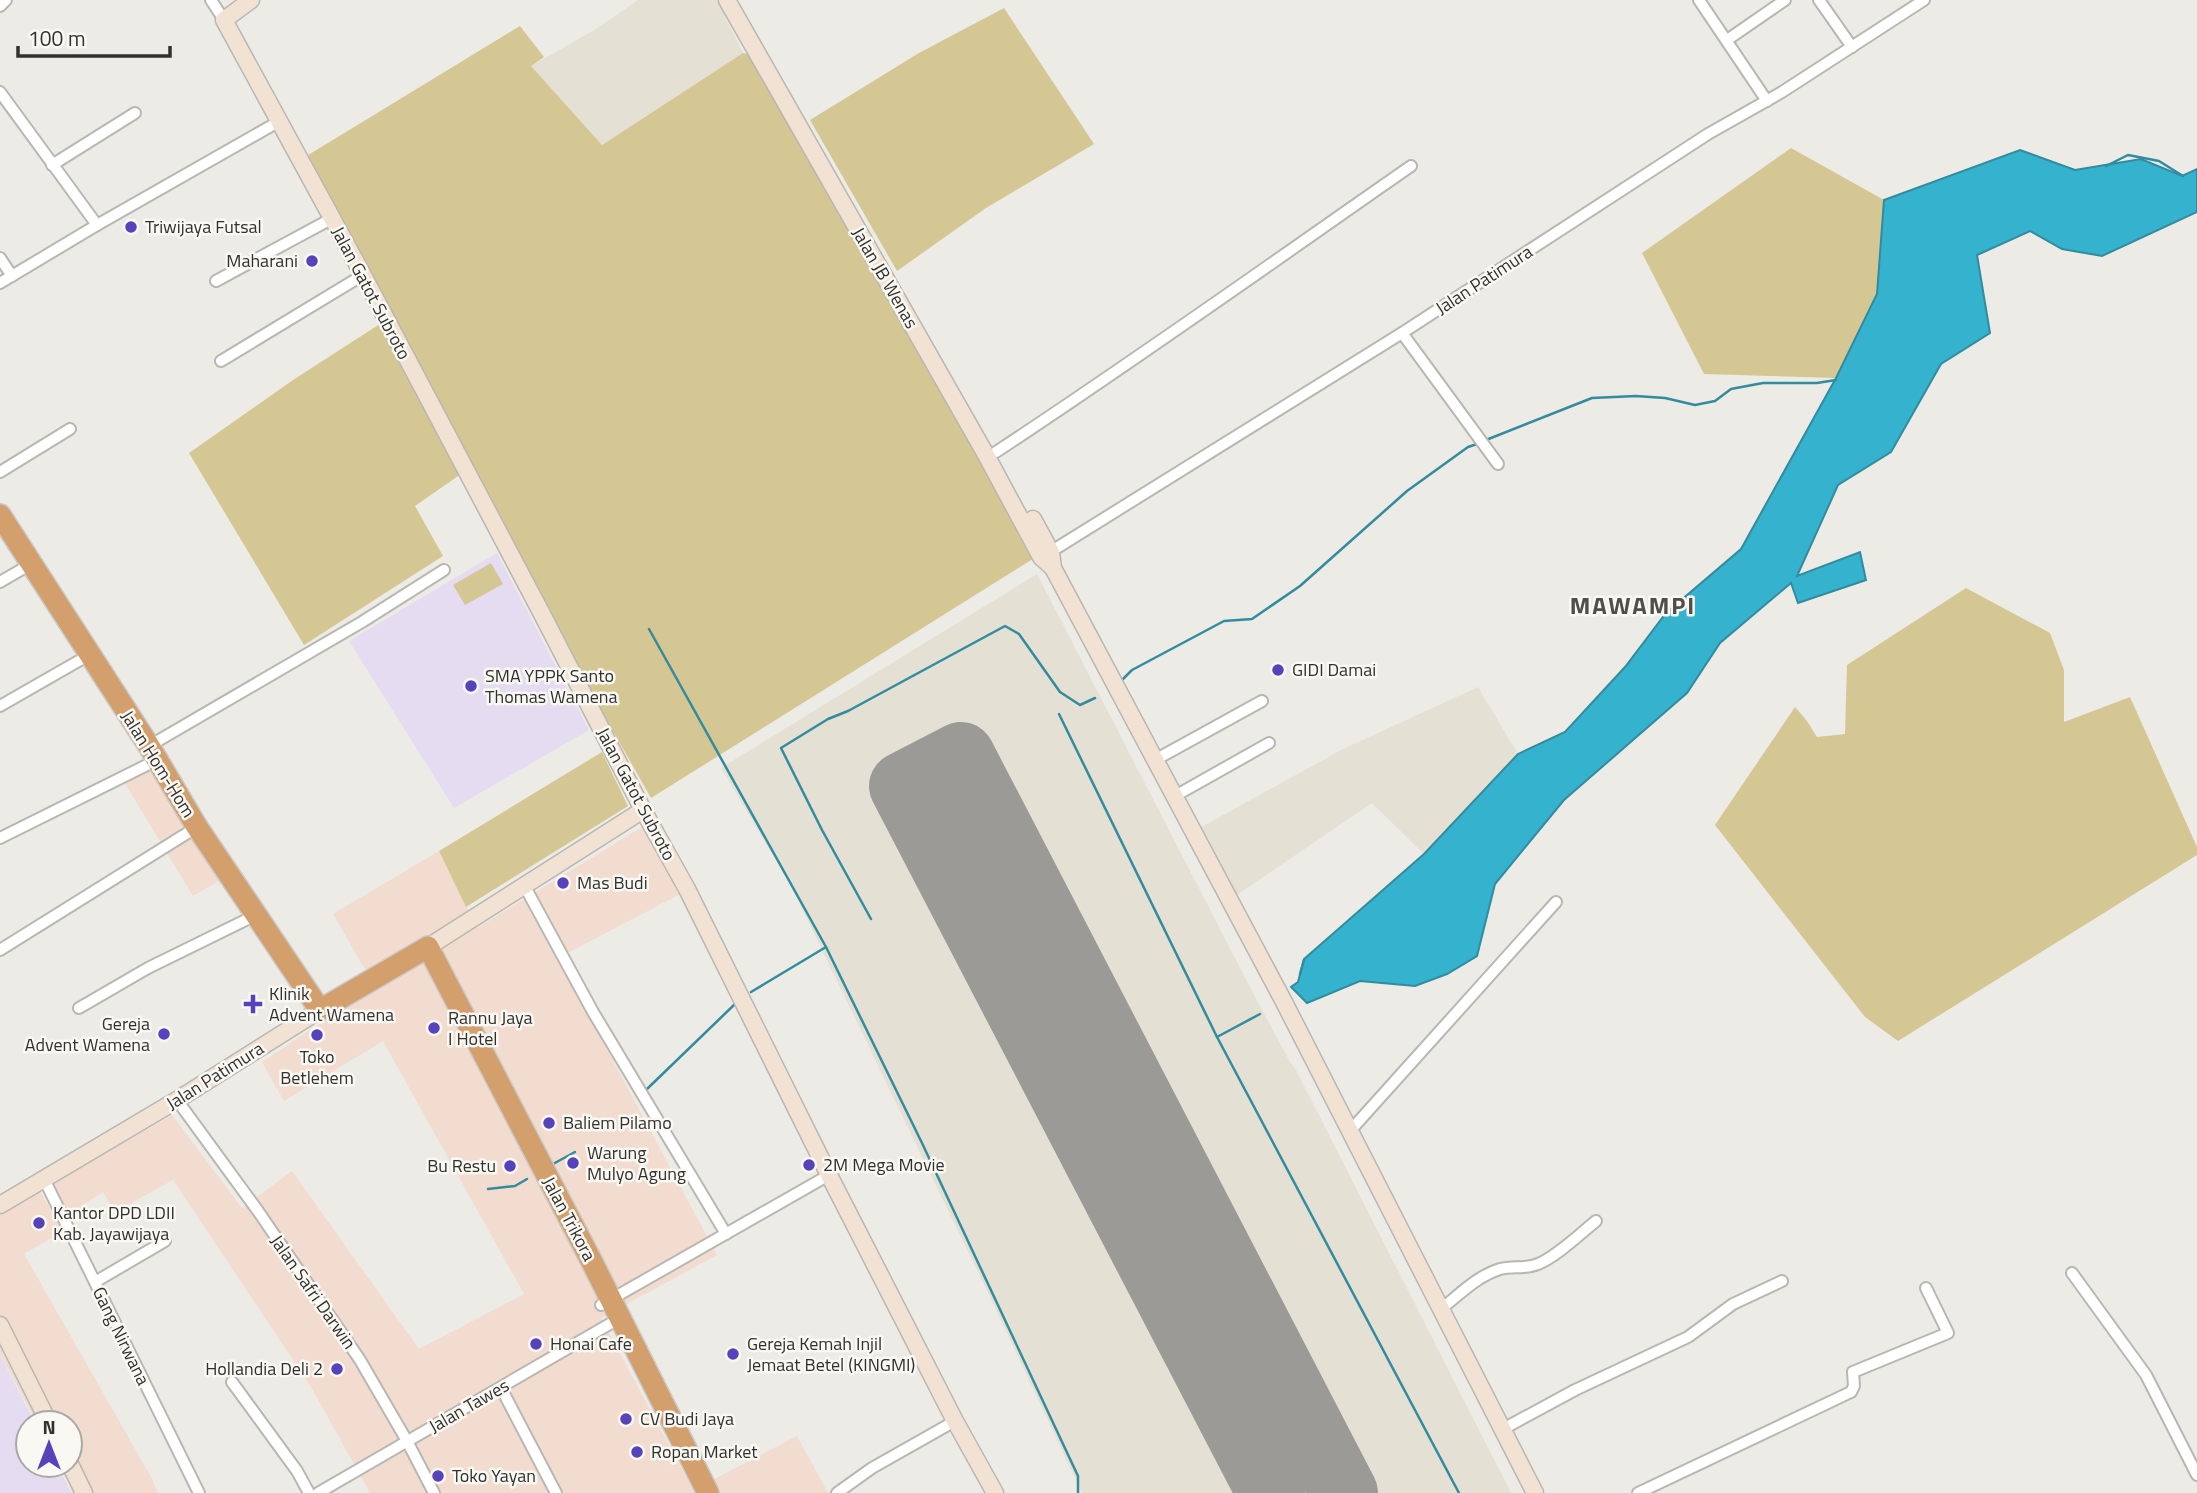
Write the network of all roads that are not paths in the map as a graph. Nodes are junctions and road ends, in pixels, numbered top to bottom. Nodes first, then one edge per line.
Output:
1 (6, 0) edge
2 (211, 0) edge
3 (251, 0) edge
4 (727, 0) edge
5 (738, 0) edge
6 (1699, 0) edge
7 (1785, 0) edge
8 (1819, 0) edge
9 (1924, 0) edge
10 (0, 6) edge
11 (223, 20) junction
12 (1727, 40) junction
13 (1852, 47) junction
14 (0, 92) edge
15 (1767, 101) junction
16 (135, 113) dead end
17 (278, 122) junction
18 (52, 164) junction
19 (1411, 166) dead end
20 (331, 219) junction
21 (97, 225) junction
22 (0, 258) edge
23 (885, 268) junction
24 (363, 275) junction
25 (12, 276) junction
26 (216, 281) dead end
27 (0, 283) edge
28 (1402, 333) junction
29 (221, 361) dead end
30 (69, 429) dead end
31 (996, 452) junction
32 (1498, 464) dead end
33 (0, 471) edge
34 (0, 515) edge
35 (1048, 559) junction
36 (31, 564) junction
37 (444, 570) dead end
38 (0, 582) edge
39 (89, 654) junction
40 (1262, 701) dead end
41 (0, 706) edge
42 (1269, 743) dead end
43 (153, 753) junction
44 (1155, 760) junction
45 (1175, 796) junction
46 (642, 810) junction
47 (197, 827) junction
48 (0, 838) edge
49 (524, 885) junction
50 (1556, 902) dead end
51 (256, 915) junction
52 (423, 949) junction
53 (0, 950) edge
54 (79, 1008) dead end
55 (320, 1010) junction
56 (177, 1100) junction
57 (1350, 1131) junction
58 (829, 1175) junction
59 (44, 1179) junction
60 (0, 1205) edge
61 (1596, 1221) dead end
62 (726, 1234) junction
63 (165, 1241) dead end
64 (2072, 1273) dead end
65 (1782, 1281) dead end
66 (95, 1282) junction
67 (1926, 1288) dead end
68 (1441, 1309) junction
69 (610, 1312) junction
70 (0, 1325) edge
71 (232, 1382) dead end
72 (501, 1388) junction
73 (658, 1407) junction
74 (42, 1409) edge
75 (955, 1421) junction
76 (1503, 1429) junction
77 (407, 1441) junction
78 (2197, 1475) edge
79 (199, 1493) edge
80 (309, 1493) edge
81 (318, 1493) edge
82 (434, 1493) edge
83 (556, 1493) edge
84 (697, 1493) edge
85 (708, 1493) edge
86 (837, 1493) edge
87 (995, 1493) edge
88 (1535, 1493) edge
89 (1638, 1493) edge

1 - 10 street
2 - 11 street
3 - 11 main road
4 - 23 main road, Jalan JB Wenas
5 - 23 main road, Jalan JB Wenas
6 - 12 street
7 - 12 street
8 - 13 street
9 - 13 street, Jalan Patimura
11 - 17 main road, Jalan Gatot Subroto
12 - 15 street
13 - 15 street, Jalan Patimura
14 - 18 street
15 - 28 street, Jalan Patimura
16 - 18 street
17 - 20 main road, Jalan Gatot Subroto
17 - 21 street
18 - 21 street
19 - 31 street
20 - 24 main road, Jalan Gatot Subroto
20 - 26 street
21 - 25 street
22 - 25 street
23 - 31 main road, Jalan JB Wenas
23 - 35 main road, Jalan JB Wenas
24 - 29 street
24 - 46 main road, Jalan Gatot Subroto
25 - 27 street
28 - 32 street
28 - 35 street, Jalan Patimura
30 - 33 street
31 - 35 main road, Jalan JB Wenas
34 - 36 highway, Jalan Hom-Hom
35 - 44 main road
36 - 38 street
36 - 39 highway, Jalan Hom-Hom
37 - 43 street
39 - 41 street
39 - 43 highway, Jalan Hom-Hom
40 - 44 street
42 - 45 street
43 - 47 highway, Jalan Hom-Hom
43 - 48 street
44 - 45 main road
45 - 57 main road
46 - 49 main road, Jalan Patimura
46 - 58 main road, Jalan Gatot Subroto
47 - 51 highway, Jalan Hom-Hom
47 - 53 street
49 - 52 main road, Jalan Patimura
49 - 62 street
50 - 57 street
51 - 54 street
51 - 55 highway, Jalan Hom-Hom
52 - 55 highway, Jalan Patimura
52 - 69 highway, Jalan Trikora
55 - 56 main road, Jalan Patimura
56 - 59 main road, Jalan Patimura
56 - 77 street, Jalan Safri Darwin
57 - 68 main road
58 - 62 street, Jalan Tawes
58 - 75 main road, Jalan Gatot Subroto
59 - 60 main road, Jalan Patimura
59 - 66 street, Gang Nirwana
61 - 68 street
62 - 69 street, Jalan Tawes
63 - 66 street
64 - 78 street
65 - 76 street
66 - 79 street, Gang Nirwana
67 - 89 street
68 - 76 main road
69 - 72 street, Jalan Tawes
69 - 73 highway, Jalan Trikora
70 - 74 main road
71 - 80 street
72 - 77 street, Jalan Tawes
72 - 83 street
73 - 84 highway, Jalan Trikora
73 - 85 highway, Jalan Trikora
75 - 86 street
75 - 87 main road, Jalan Gatot Subroto
76 - 88 main road
77 - 81 street, Jalan Tawes
77 - 82 street, Jalan Safri Darwin

